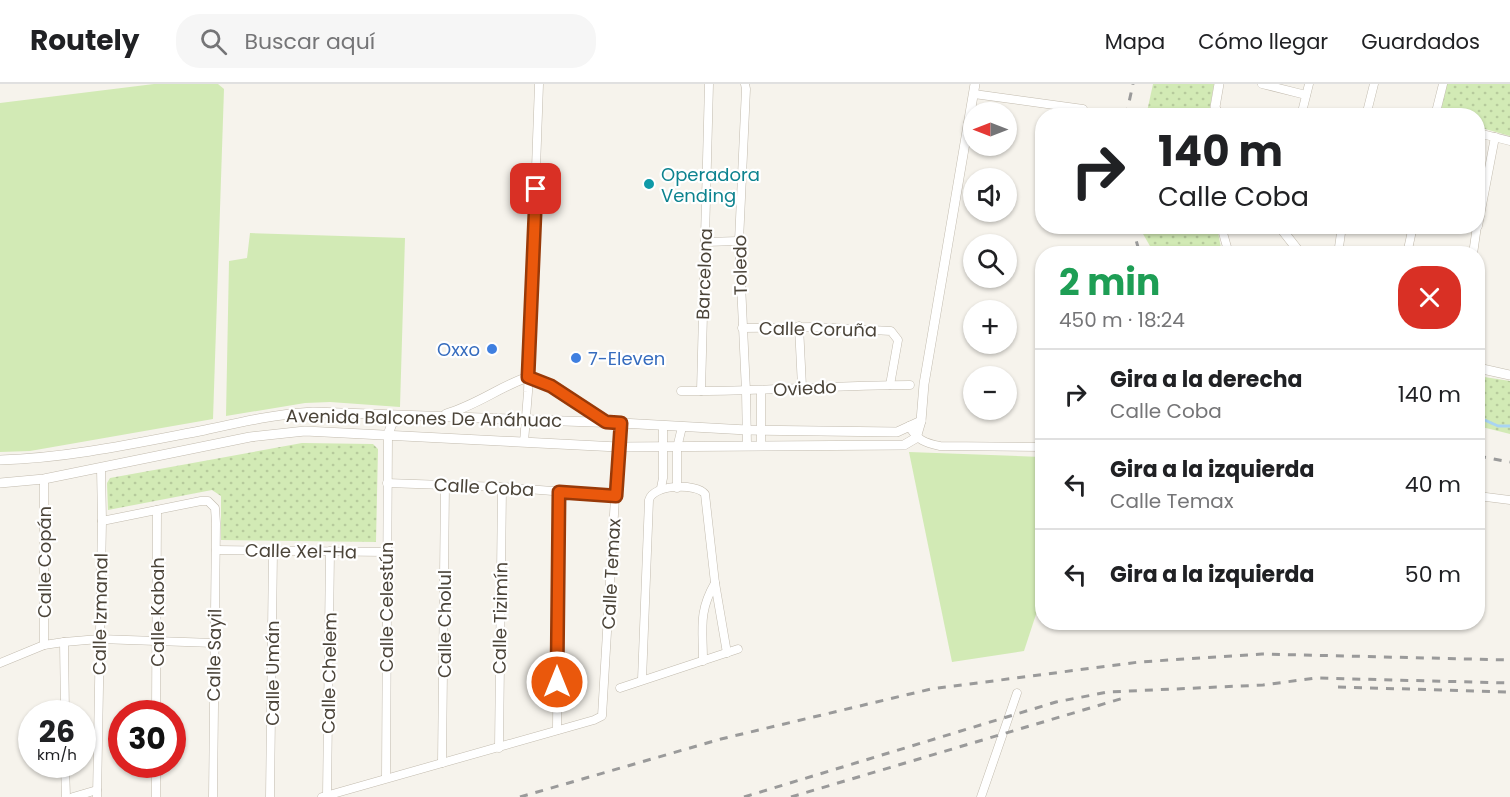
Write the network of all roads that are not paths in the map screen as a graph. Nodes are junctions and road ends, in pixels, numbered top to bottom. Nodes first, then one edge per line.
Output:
1 (539, 84) edge
2 (709, 84) edge
3 (745, 84) edge
4 (1219, 84) edge
5 (1262, 84) edge
6 (1309, 84) edge
7 (1374, 84) edge
8 (1443, 84) edge
9 (974, 89) edge
10 (1306, 95) junction
11 (1078, 108) edge
12 (1217, 108) edge
13 (1303, 108) edge
14 (1368, 108) edge
15 (1437, 108) edge
16 (1485, 135) edge
17 (1495, 137) junction
18 (1510, 141) edge
19 (1485, 189) edge
20 (1285, 234) edge
21 (739, 241) junction
22 (705, 242) junction
23 (1295, 246) edge
24 (800, 326) junction
25 (742, 328) junction
26 (1485, 370) edge
27 (1510, 375) edge
28 (528, 377) junction
29 (890, 385) junction
30 (910, 385) dead end
31 (802, 387) junction
32 (761, 390) junction
33 (681, 391) dead end
34 (700, 391) junction
35 (746, 391) junction
36 (420, 416) junction
37 (438, 417) junction
38 (525, 420) junction
39 (921, 421) junction
40 (606, 422) junction
41 (621, 423) junction
42 (663, 426) junction
43 (909, 426) junction
44 (682, 427) junction
45 (744, 430) junction
46 (764, 430) junction
47 (388, 435) junction
48 (916, 438) junction
49 (524, 442) junction
50 (764, 445) junction
51 (744, 446) junction
52 (618, 447) junction
53 (1035, 447) edge
54 (663, 448) junction
55 (677, 448) junction
56 (58, 456) junction
57 (0, 460) edge
58 (101, 468) junction
59 (44, 478) junction
60 (0, 483) edge
61 (387, 483) junction
62 (445, 485) junction
63 (502, 488) junction
64 (661, 488) junction
65 (677, 488) junction
66 (559, 492) junction
67 (616, 496) junction
68 (1485, 497) edge
69 (1510, 500) edge
70 (157, 510) junction
71 (102, 521) junction
72 (216, 550) junction
73 (273, 550) junction
74 (330, 551) junction
75 (386, 552) junction
76 (715, 583) junction
77 (99, 639) junction
78 (156, 641) junction
79 (64, 642) junction
80 (214, 642) junction
81 (44, 645) junction
82 (738, 649) dead end
83 (727, 653) junction
84 (702, 661) junction
85 (0, 663) edge
86 (642, 680) junction
87 (620, 688) dead end
88 (1017, 693) dead end
89 (65, 700) edge
90 (156, 700) edge
91 (557, 730) junction
92 (499, 748) junction
93 (442, 763) junction
94 (65, 778) edge
95 (156, 778) edge
96 (386, 778) junction
97 (97, 793) edge
98 (325, 796) edge
99 (66, 797) edge
100 (73, 797) edge
101 (156, 797) edge
102 (213, 797) edge
103 (270, 797) edge
104 (981, 797) edge

1 - 28 street
2 - 22 street, Barcelona
3 - 21 street, Toledo
4 - 12 street
5 - 10 street
6 - 10 street
7 - 14 street
8 - 15 street
9 - 11 street
9 - 39 street
10 - 13 street
16 - 17 street
17 - 18 street
17 - 19 street
20 - 23 street
21 - 22 street
21 - 25 street, Toledo
22 - 34 street, Barcelona
24 - 25 street, Calle Coruña
24 - 29 street, Calle Coruña
24 - 31 street
25 - 35 street, Toledo
26 - 27 street
28 - 37 street
28 - 38 street
28 - 40 street
29 - 30 street, Oviedo
29 - 31 street, Oviedo
31 - 32 street, Oviedo
32 - 35 street, Oviedo
32 - 46 street
33 - 34 street, Oviedo
34 - 35 street, Oviedo
35 - 45 street, Toledo
36 - 37 street, Avenida Balcones De Anáhuac
36 - 47 street
36 - 56 street, Avenida Balcones De Anáhuac
37 - 38 street, Avenida Balcones De Anáhuac
38 - 40 street, Avenida Balcones De Anáhuac
38 - 49 street
39 - 43 street, Avenida Balcones De Anáhuac
39 - 48 street
40 - 41 street, Avenida Balcones De Anáhuac
41 - 42 street, Avenida Balcones De Anáhuac
41 - 52 street, Calle Temax
42 - 44 street, Avenida Balcones De Anáhuac
42 - 54 street
43 - 46 street, Avenida Balcones De Anáhuac
43 - 48 street
44 - 45 street, Avenida Balcones De Anáhuac
44 - 55 street
45 - 46 street, Avenida Balcones De Anáhuac
45 - 51 street
46 - 50 street
47 - 49 street, Avenida Balcones De Anáhuac
47 - 58 street, Avenida Balcones De Anáhuac
47 - 61 street, Calle Celestún
48 - 50 street, Avenida Balcones De Anáhuac
48 - 53 street
49 - 52 street, Avenida Balcones De Anáhuac
50 - 51 street, Avenida Balcones De Anáhuac
51 - 55 street, Avenida Balcones De Anáhuac
52 - 54 street, Avenida Balcones De Anáhuac
52 - 67 street, Calle Temax
54 - 55 street, Avenida Balcones De Anáhuac
54 - 64 street
55 - 65 street
56 - 57 street, Avenida Balcones De Anáhuac
56 - 58 street
58 - 59 street, Avenida Balcones De Anáhuac
58 - 71 street, Calle Izmanal
59 - 60 street, Avenida Balcones De Anáhuac
59 - 81 street, Calle Copán
61 - 62 street, Calle Coba
61 - 75 street, Calle Celestún
62 - 63 street, Calle Coba
62 - 93 street, Calle Cholul
63 - 66 street, Calle Coba
63 - 92 street, Calle Tizimín
64 - 65 street
64 - 86 street
65 - 76 street
66 - 67 street, Calle Coba
66 - 91 street
67 - 91 street, Calle Temax
68 - 69 street
70 - 71 street
70 - 72 street, Calle Sayil
70 - 78 street, Calle Kabah
71 - 77 street, Calle Izmanal
72 - 73 street, Calle Xel-Ha
72 - 80 street, Calle Sayil
73 - 74 street, Calle Xel-Ha
73 - 103 street, Calle Umán
74 - 75 street, Calle Xel-Ha
74 - 98 street, Calle Chelem
75 - 96 street, Calle Celestún
76 - 83 street
76 - 84 street
77 - 78 street
77 - 79 street
77 - 97 street, Calle Izmanal
78 - 80 street
78 - 90 street, Calle Kabah
79 - 81 street
79 - 89 street
80 - 102 street, Calle Sayil
81 - 85 street
82 - 83 street
83 - 84 street
84 - 86 street
86 - 87 street
88 - 104 street
91 - 92 street
92 - 93 street
93 - 96 street
94 - 99 street
95 - 101 street
96 - 98 street
97 - 100 street

